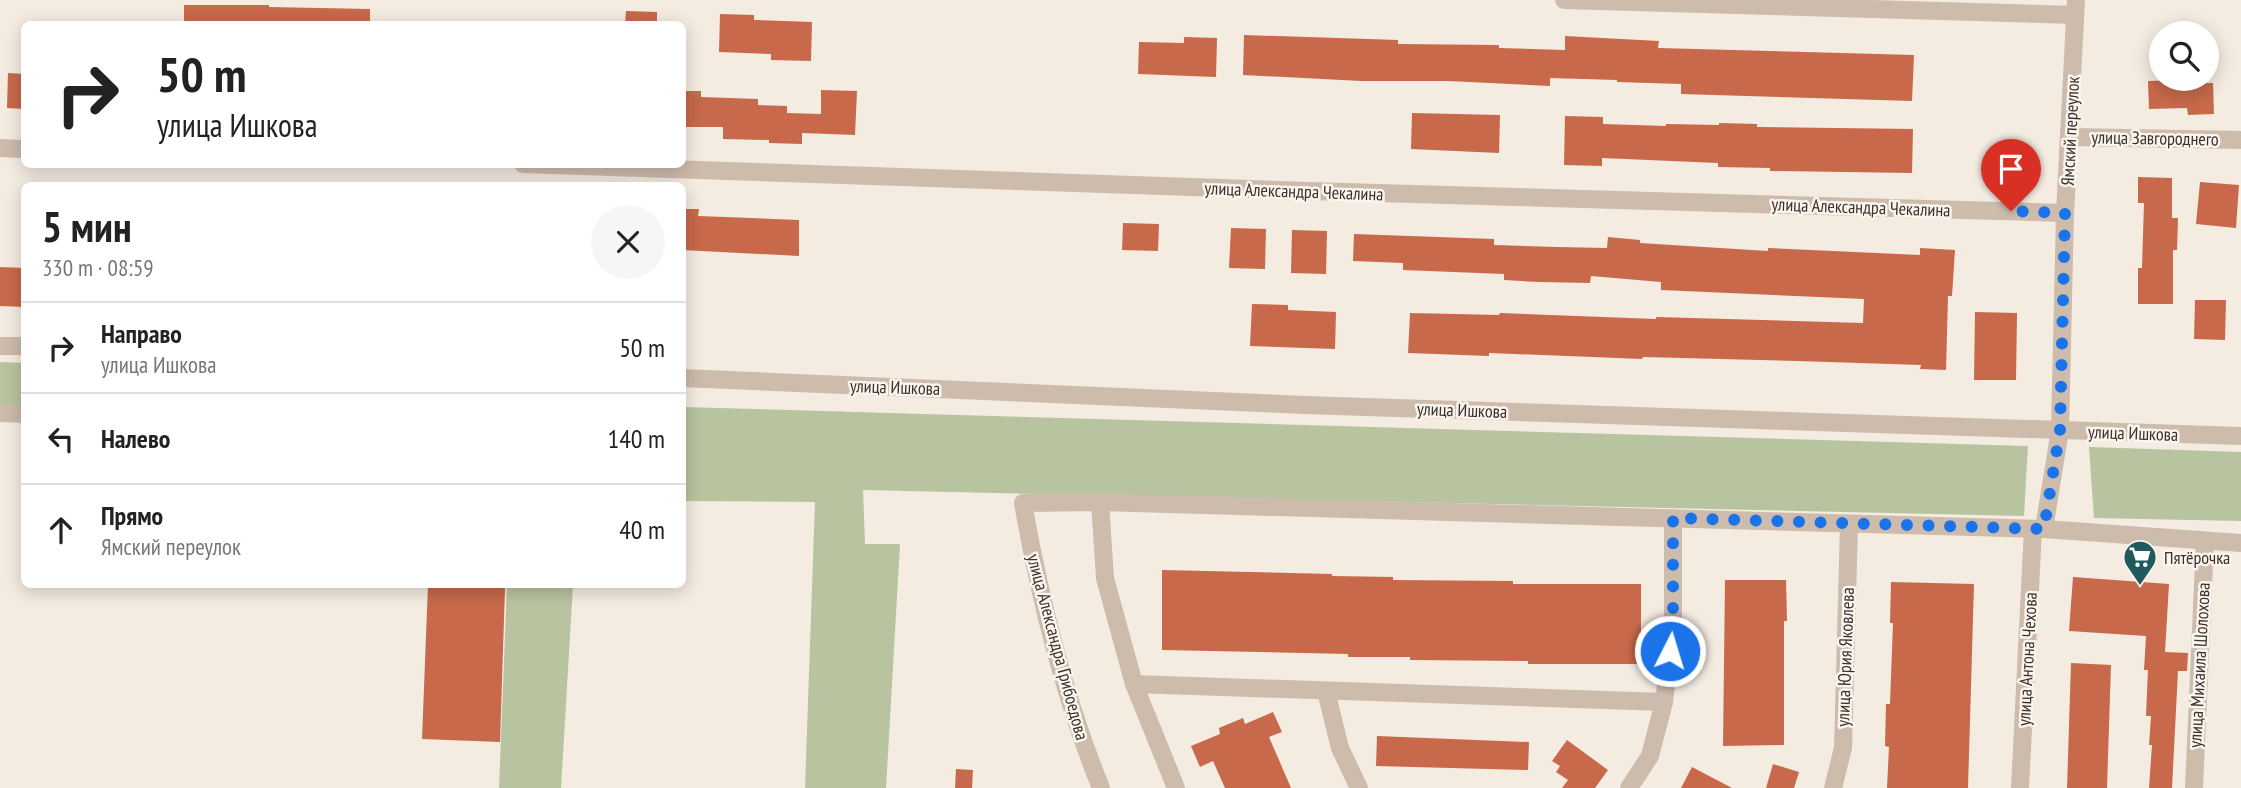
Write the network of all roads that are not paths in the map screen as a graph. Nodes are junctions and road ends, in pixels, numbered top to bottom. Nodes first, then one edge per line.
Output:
1 (1564, 0) edge
2 (2075, 7) edge
3 (2070, 137) junction
4 (2241, 140) edge
5 (0, 148) edge
6 (21, 149) edge
7 (637, 168) edge
8 (2065, 213) junction
9 (0, 346) edge
10 (21, 346) edge
11 (686, 378) edge
12 (0, 413) edge
13 (21, 414) edge
14 (2060, 430) junction
15 (2241, 436) edge
16 (1100, 502) junction
17 (1673, 518) junction
18 (1849, 524) junction
19 (2038, 529) junction
20 (2205, 541) junction
21 (2241, 543) edge
22 (1135, 684) junction
23 (1326, 691) junction
24 (1664, 702) junction
25 (1101, 788) edge
26 (1176, 788) edge
27 (1359, 788) edge
28 (1629, 788) edge
29 (1833, 788) edge
30 (2020, 788) edge
31 (2194, 788) edge

1 - 2 street
2 - 3 street, Ямский переулок
3 - 4 street, улица Завгороднего
3 - 8 street, Ямский переулок
5 - 6 street
7 - 8 street, улица Александра Чекалина
8 - 14 street, Ямский переулок
9 - 10 street
11 - 14 street, улица Ишкова
12 - 13 street
14 - 15 street, улица Ишкова
14 - 19 street, улица Антона Чехова
16 - 17 street
16 - 22 street
16 - 25 street, улица Александра Грибоедова
17 - 18 street
17 - 24 street
18 - 19 street
18 - 29 street, улица Юрия Яковлева
19 - 20 street
19 - 30 street, улица Антона Чехова
20 - 21 street
20 - 31 street, улица Михаила Шолохова
22 - 23 street
22 - 26 street
23 - 24 street
23 - 27 street
24 - 28 street

